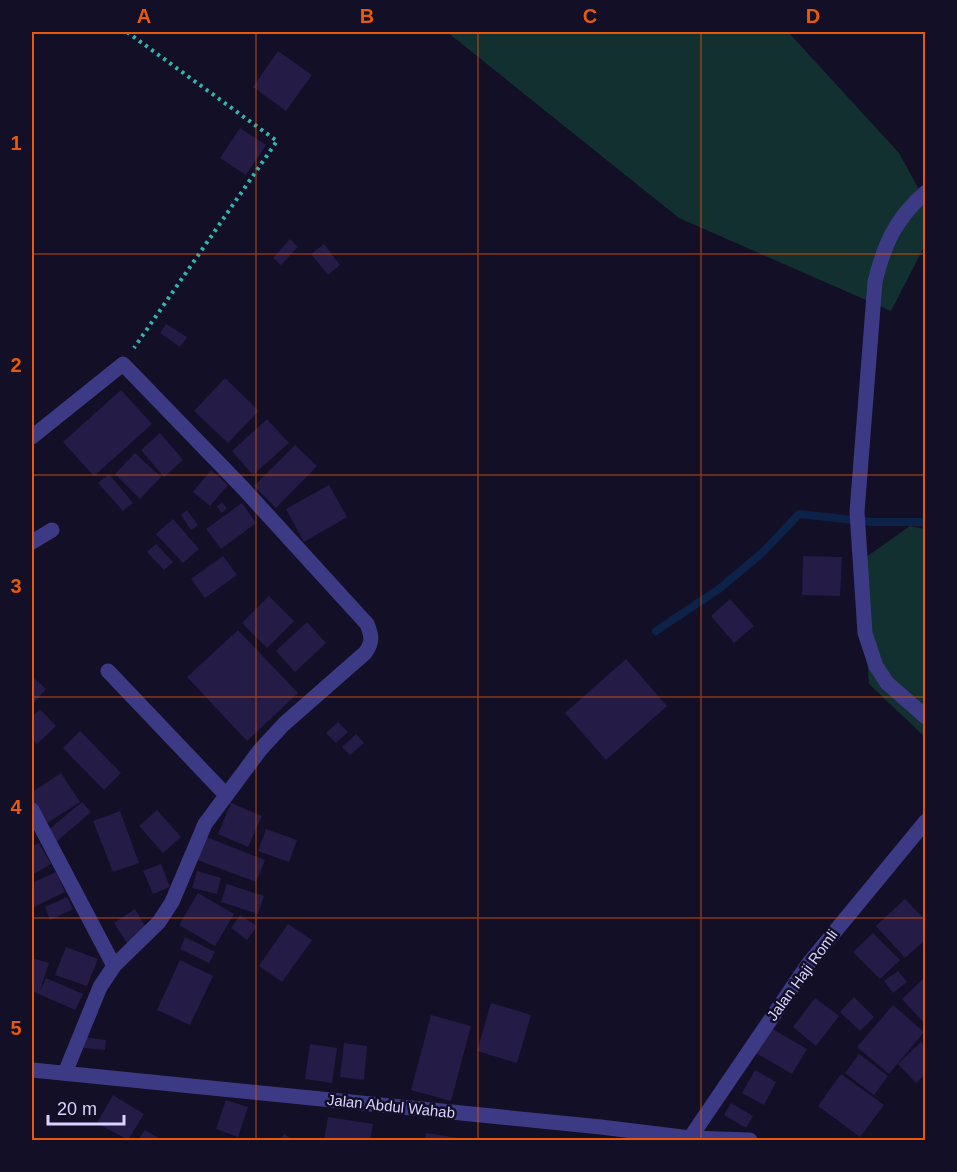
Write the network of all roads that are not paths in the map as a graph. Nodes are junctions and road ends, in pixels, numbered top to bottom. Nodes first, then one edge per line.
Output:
1 (926, 192) edge
2 (32, 437) edge
3 (52, 530) dead end
4 (32, 542) edge
5 (108, 671) dead end
6 (926, 717) edge
7 (226, 795) junction
8 (32, 810) edge
9 (926, 821) edge
10 (114, 966) junction
11 (32, 1070) edge
12 (65, 1073) junction
13 (690, 1138) junction
14 (750, 1140) edge

1 - 6 street
2 - 7 street
3 - 4 street
5 - 7 street
7 - 10 street
8 - 10 street
9 - 13 street, Jalan Haji Romli
10 - 12 street
11 - 12 street, Jalan Abdul Wahab
12 - 13 street, Jalan Abdul Wahab
13 - 14 street, Jalan Abdul Wahab

